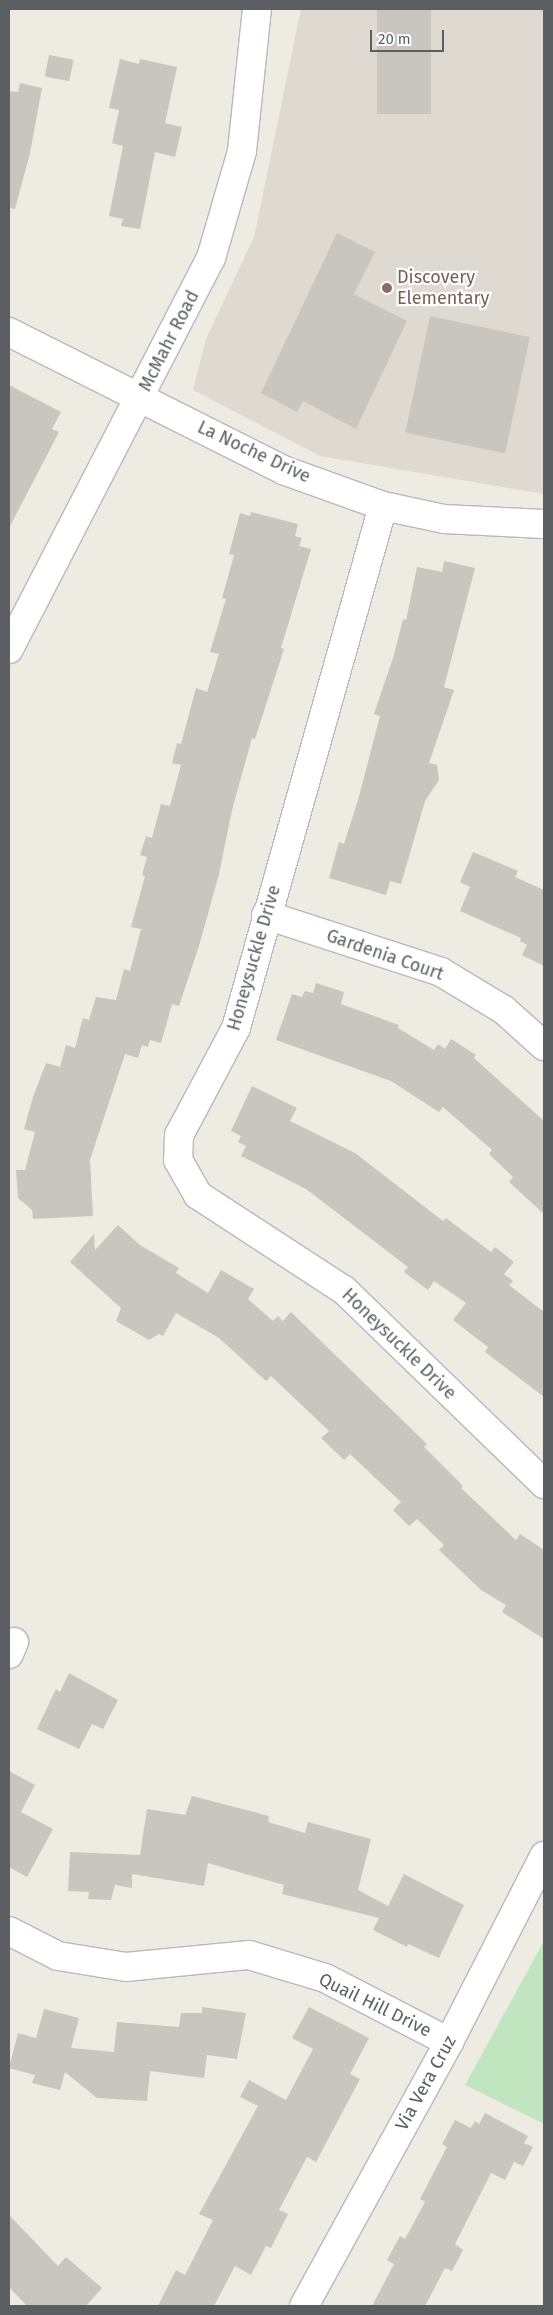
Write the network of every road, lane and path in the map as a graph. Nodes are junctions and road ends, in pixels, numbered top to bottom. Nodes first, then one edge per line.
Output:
1 (257, 9) edge
2 (9, 332) edge
3 (141, 396) junction
4 (383, 506) junction
5 (544, 524) edge
6 (9, 649) edge
7 (266, 915) junction
8 (544, 1046) edge
9 (544, 1484) edge
10 (544, 1856) edge
11 (9, 1931) edge
12 (449, 2042) junction
13 (304, 2306) edge

1 - 3 street, McMahr Road
2 - 3 street, La Noche Drive
3 - 4 street, La Noche Drive
3 - 6 street, McMahr Road
4 - 5 street, La Noche Drive
4 - 7 street, Honeysuckle Drive
7 - 8 street, Gardenia Court
7 - 9 street, Honeysuckle Drive
10 - 12 street, Via Vera Cruz
11 - 12 street, Quail Hill Drive
12 - 13 street, Via Vera Cruz

